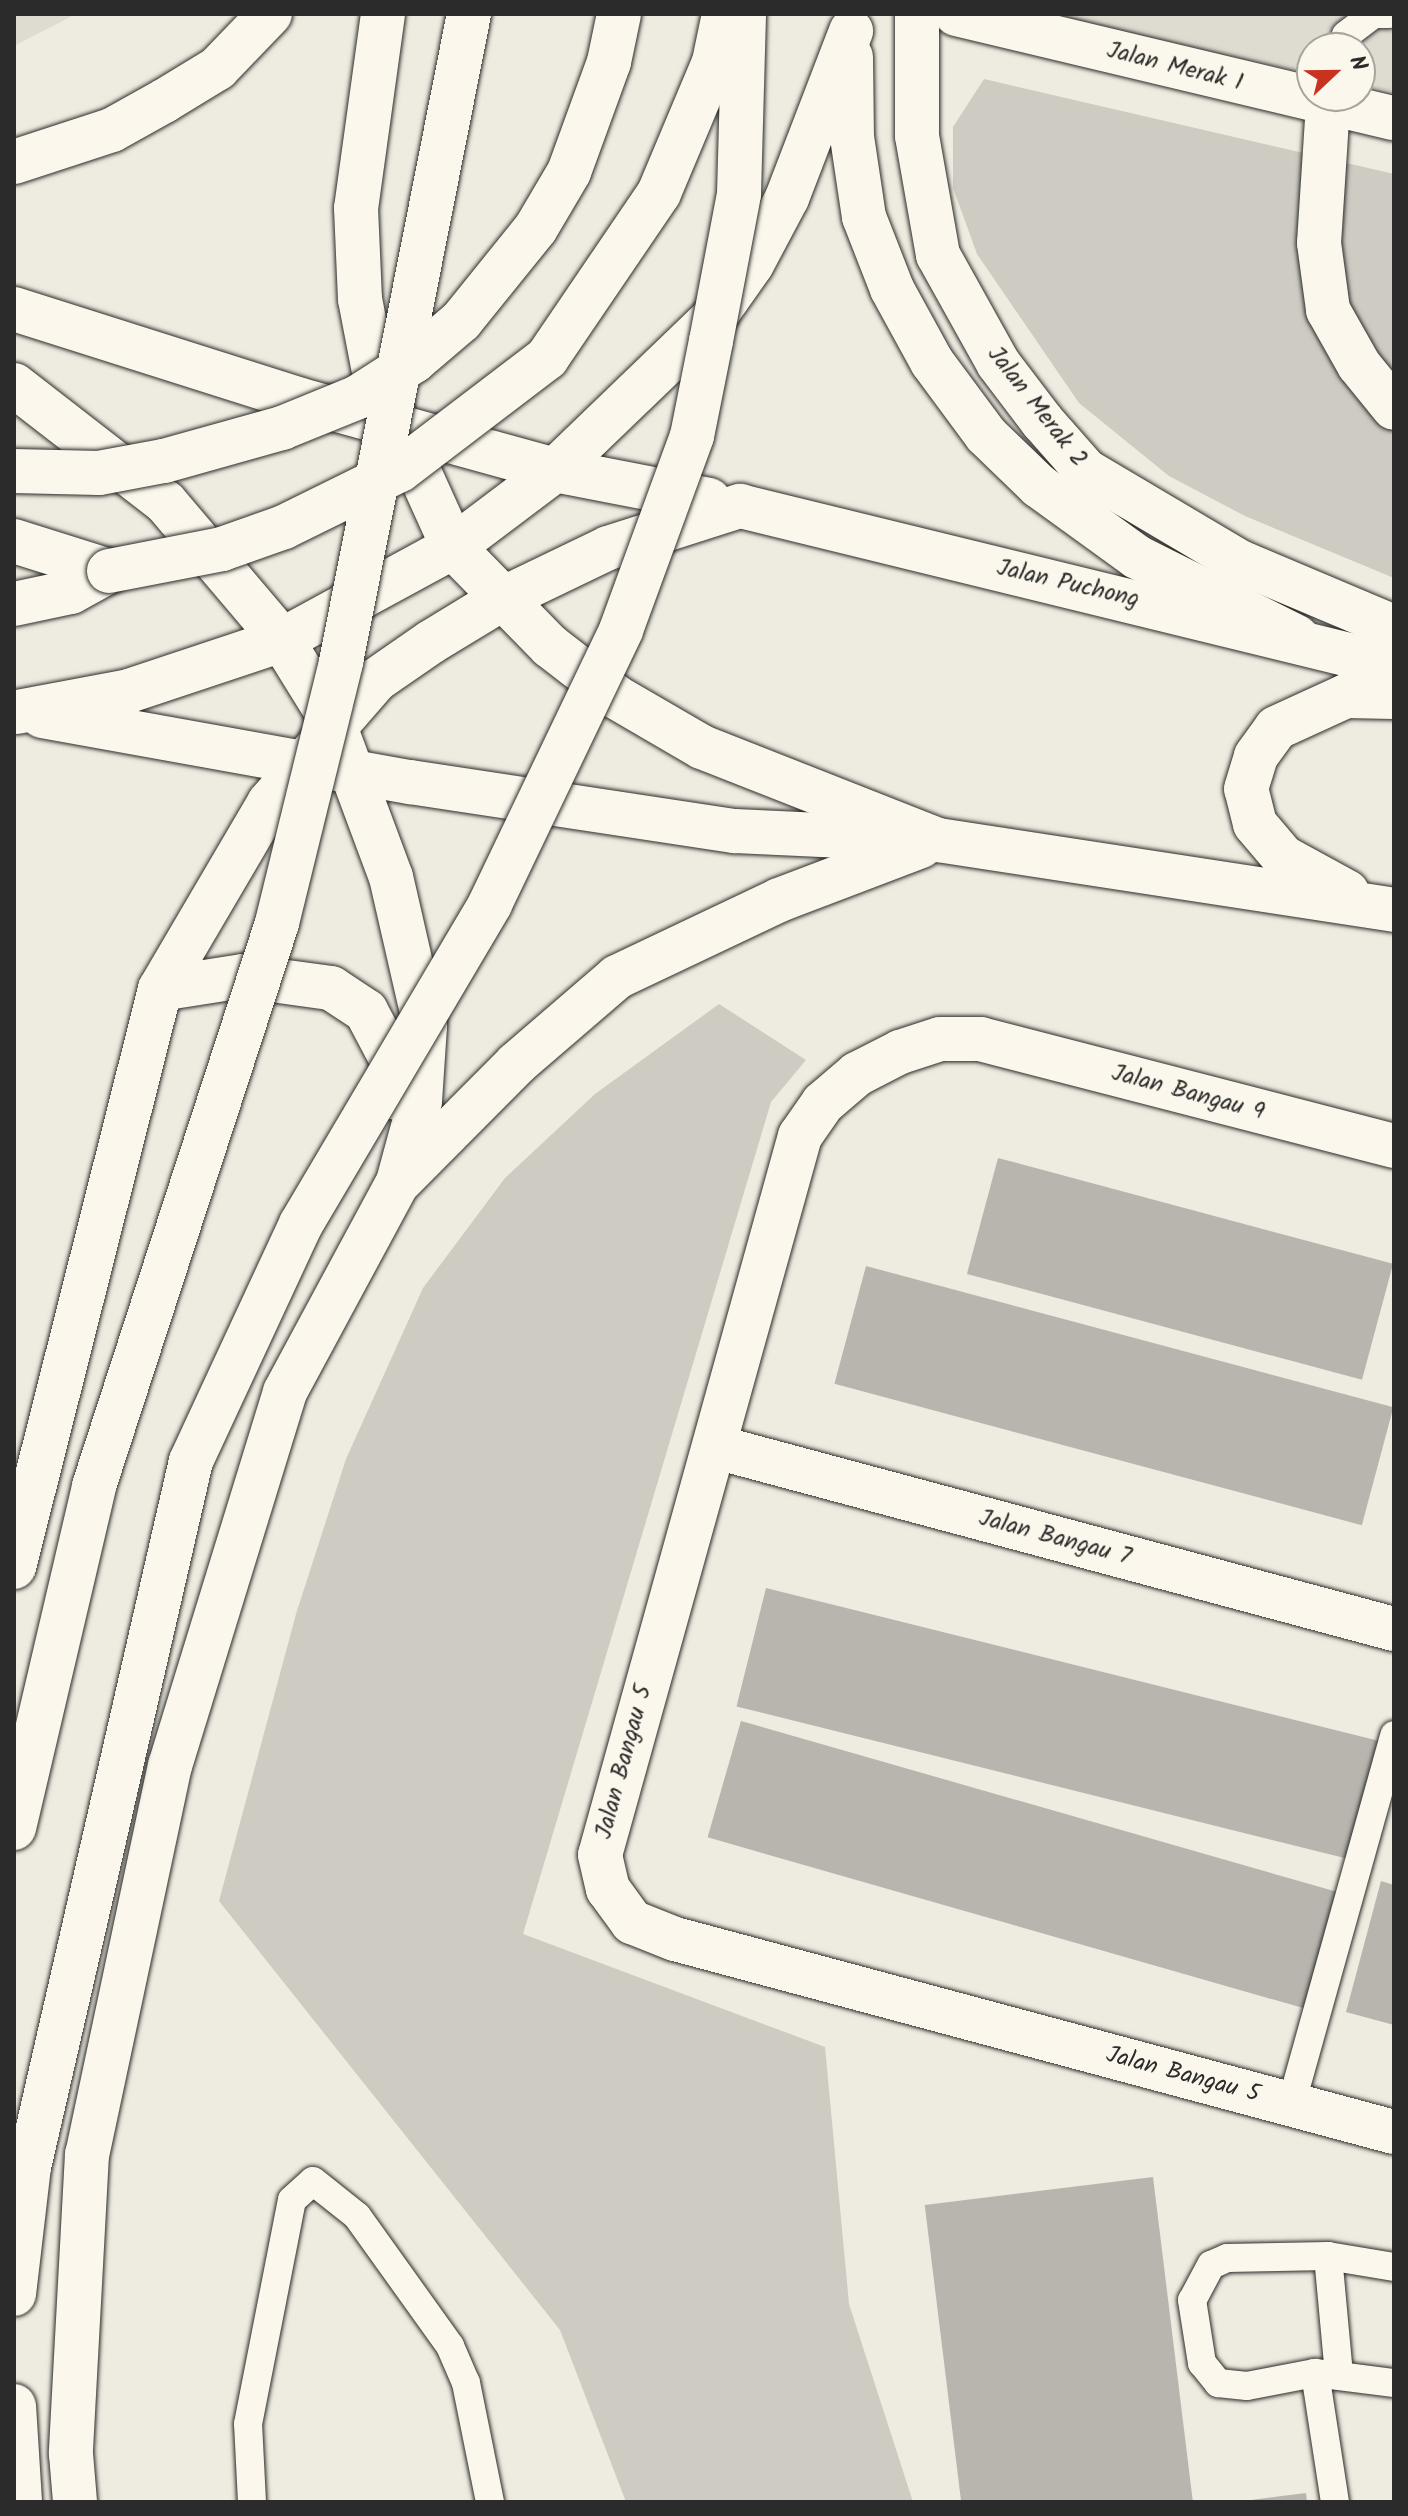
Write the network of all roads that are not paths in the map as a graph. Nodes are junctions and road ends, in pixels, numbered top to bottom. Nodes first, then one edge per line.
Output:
1 (270, 14) edge
2 (383, 14) edge
3 (469, 14) edge
4 (619, 14) edge
5 (724, 14) edge
6 (744, 14) edge
7 (917, 14) edge
8 (956, 14) edge
9 (1389, 14) edge
10 (852, 22) edge
11 (1350, 32) edge
12 (1296, 92) edge
13 (1328, 112) edge
14 (1372, 112) edge
15 (1394, 118) edge
16 (14, 162) edge
17 (14, 309) edge
18 (14, 385) edge
19 (1394, 408) edge
20 (402, 428) junction
21 (555, 470) junction
22 (14, 471) edge
23 (740, 506) junction
24 (14, 541) edge
25 (453, 547) junction
26 (109, 571) junction
27 (500, 600) junction
28 (14, 604) edge
29 (1394, 627) edge
30 (1297, 637) junction
31 (282, 640) junction
32 (1394, 666) edge
33 (1394, 697) edge
34 (16, 711) edge
35 (334, 724) junction
36 (298, 762) junction
37 (351, 771) junction
38 (938, 840) junction
39 (1384, 908) edge
40 (160, 989) junction
41 (981, 1039) joint
42 (1394, 1146) edge
43 (398, 1182) junction
44 (716, 1447) junction
45 (14, 1567) edge
46 (1394, 1629) edge
47 (1394, 1735) edge
48 (14, 1828) edge
49 (1291, 2105) junction
50 (1394, 2132) edge
51 (1328, 2256) junction
52 (1394, 2267) edge
53 (14, 2294) edge
54 (1327, 2374) junction
55 (1394, 2383) edge
56 (14, 2406) edge
57 (20, 2502) edge
58 (75, 2502) edge
59 (252, 2502) edge
60 (490, 2502) edge
61 (1335, 2502) edge

1 - 16 main road
2 - 20 main road
3 - 48 main road, bridge
4 - 22 main road, bridge
5 - 26 main road, bridge
6 - 53 main road, bridge
7 - 29 main road, Jalan Merak 2
8 - 12 main road, Jalan Merak 1
9 - 11 lane
10 - 21 main road
10 - 30 main road
13 - 19 main road
14 - 15 main road, Jalan Merak 1
17 - 20 main road, Jalan Puchong
18 - 31 main road
20 - 21 main road, Jalan Puchong
20 - 25 main road
21 - 23 main road, Jalan Puchong
21 - 25 main road
23 - 27 main road
23 - 30 main road, Jalan Puchong
24 - 26 main road
25 - 27 main road
25 - 31 main road
26 - 28 main road
27 - 35 main road
27 - 38 main road
30 - 32 main road, Jalan Puchong
31 - 34 main road
31 - 35 main road
33 - 39 main road
34 - 36 main road
35 - 36 main road
35 - 37 main road
36 - 37 main road
36 - 40 main road
37 - 38 main road
37 - 43 main road
38 - 39 main road
38 - 43 main road
40 - 43 main road
40 - 45 main road
41 - 42 main road, Jalan Bangau 9
41 - 44 main road, Jalan Bangau 5
43 - 58 main road
44 - 46 main road, Jalan Bangau 7
44 - 49 main road, Jalan Bangau 5
47 - 49 lane
49 - 50 main road, Jalan Bangau 5
51 - 52 lane
51 - 54 lane
51 - 54 lane
54 - 55 lane
54 - 61 lane
56 - 57 main road
59 - 60 lane

